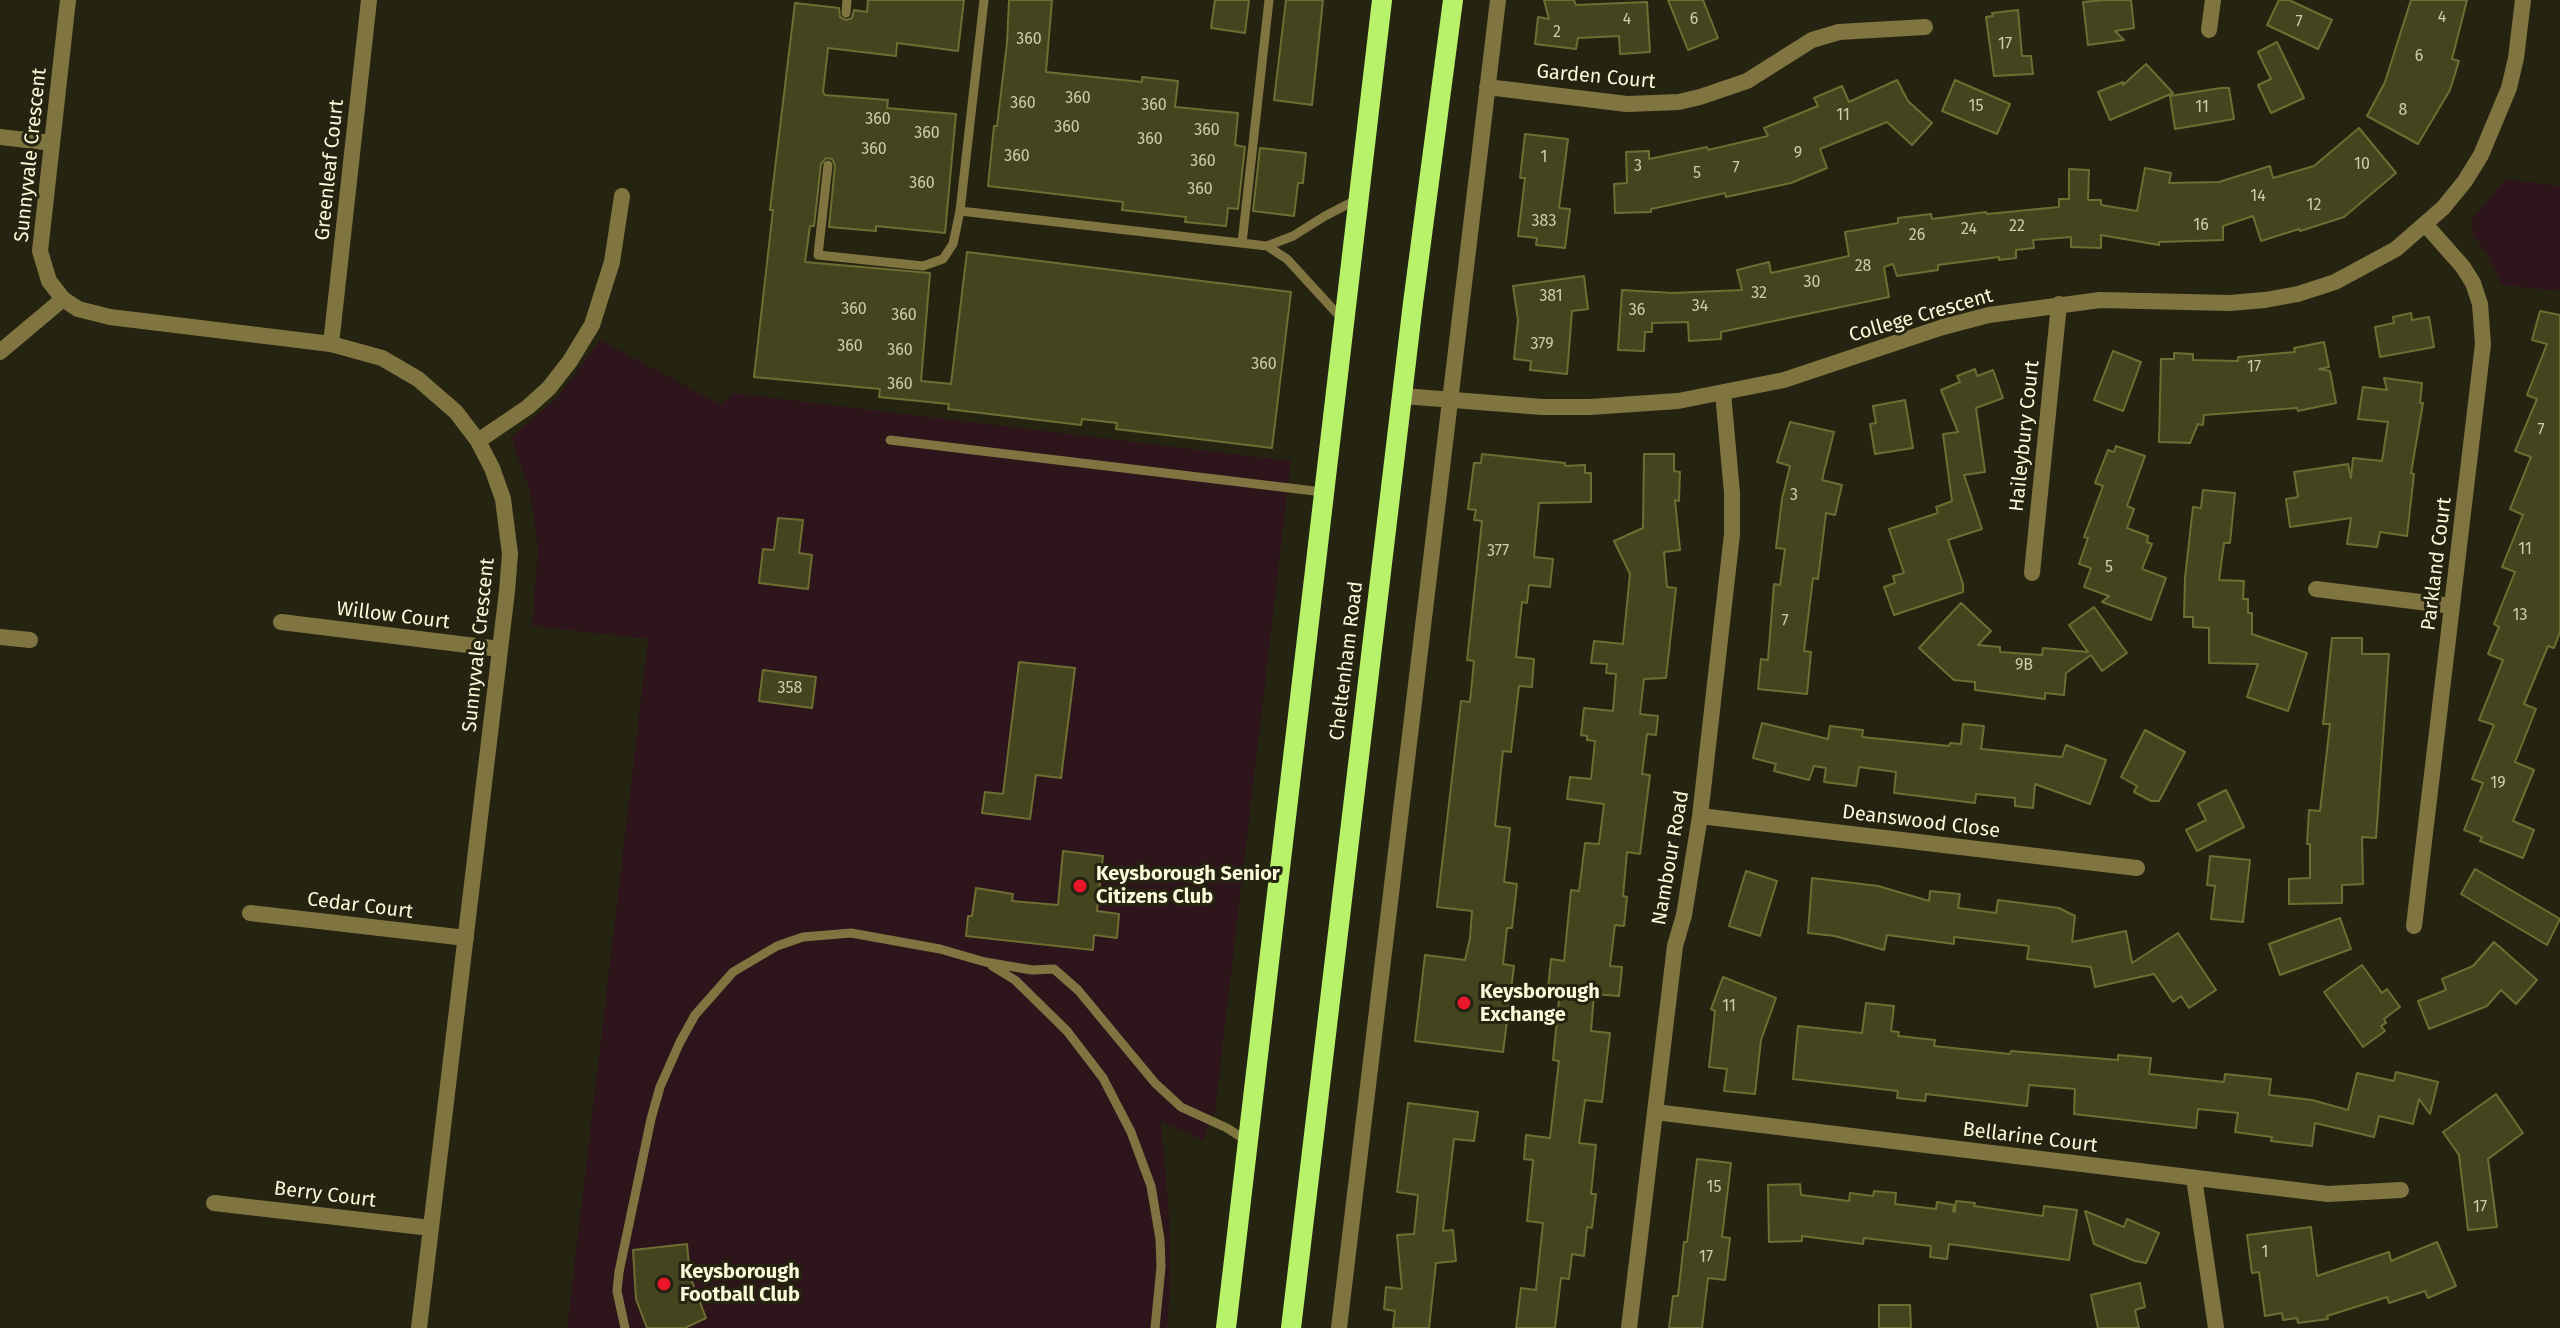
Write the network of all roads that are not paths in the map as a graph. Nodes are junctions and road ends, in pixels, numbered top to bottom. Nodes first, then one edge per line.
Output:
1 (68, 0) edge
2 (369, 0) edge
3 (847, 0) edge
4 (984, 0) edge
5 (1269, 0) edge
6 (1382, 0) edge
7 (1453, 0) edge
8 (1498, 0) edge
9 (2213, 0) edge
10 (2523, 0) edge
11 (846, 13) dead end
12 (1925, 27) dead end
13 (2209, 30) dead end
14 (1487, 87) junction
15 (0, 137) edge
16 (52, 143) junction
17 (828, 165) dead end
18 (622, 196) dead end
19 (1358, 200) junction
20 (960, 211) junction
21 (2425, 224) junction
22 (1242, 243) junction
23 (1267, 246) junction
24 (63, 299) junction
25 (2059, 304) junction
26 (1343, 320) junction
27 (331, 344) junction
28 (0, 352) edge
29 (1723, 393) junction
30 (1403, 396) junction
31 (1450, 400) junction
32 (890, 440) dead end
33 (478, 441) junction
34 (1324, 492) junction
35 (2032, 573) dead end
36 (2316, 589) dead end
37 (2452, 606) junction
38 (281, 622) dead end
39 (0, 637) edge
40 (30, 640) dead end
41 (500, 649) junction
42 (1700, 816) junction
43 (2137, 868) dead end
44 (250, 913) dead end
45 (2414, 926) dead end
46 (466, 938) junction
47 (985, 962) junction
48 (1655, 1112) junction
49 (1248, 1141) junction
50 (2194, 1178) junction
51 (2401, 1190) dead end
52 (214, 1203) dead end
53 (431, 1228) junction
54 (419, 1328) edge
55 (625, 1328) edge
56 (1155, 1328) edge
57 (1226, 1328) edge
58 (1291, 1328) edge
59 (1339, 1328) edge
60 (1629, 1328) edge
61 (2216, 1328) edge

1 - 16 street, Sunnyvale Crescent
2 - 27 street, Greenleaf Court
3 - 11 lane
4 - 20 lane
5 - 22 lane
6 - 19 main road
7 - 30 main road, Cheltenham Road
8 - 14 street
9 - 13 street
10 - 21 street, College Crescent
12 - 14 street, Garden Court
14 - 31 street
15 - 16 street
16 - 24 street, Sunnyvale Crescent
17 - 20 lane
18 - 33 street
19 - 23 lane
19 - 26 main road
20 - 22 lane
21 - 25 street, College Crescent
21 - 37 street, Parkland Court
22 - 23 lane
23 - 26 lane
24 - 27 street, Sunnyvale Crescent
24 - 28 street
25 - 29 street, College Crescent
25 - 35 street, Haileybury Court
26 - 34 main road
27 - 33 street, Sunnyvale Crescent
29 - 31 street, College Crescent
29 - 42 street, Nambour Road
30 - 31 street, College Crescent
30 - 58 main road, Cheltenham Road
31 - 59 street
32 - 34 lane
33 - 41 street, Sunnyvale Crescent
34 - 49 main road
36 - 37 street
37 - 45 street, Parkland Court
38 - 41 street, Willow Court
39 - 40 street
41 - 46 street, Sunnyvale Crescent
42 - 43 street, Deanswood Close
42 - 48 street, Nambour Road
44 - 46 street, Cedar Court
46 - 53 street, Sunnyvale Crescent
47 - 49 lane
47 - 55 lane
47 - 56 lane
48 - 50 street, Bellarine Court
48 - 60 street, Nambour Road
49 - 57 main road
50 - 51 street, Bellarine Court
50 - 61 street
52 - 53 street, Berry Court
53 - 54 street, Sunnyvale Crescent

